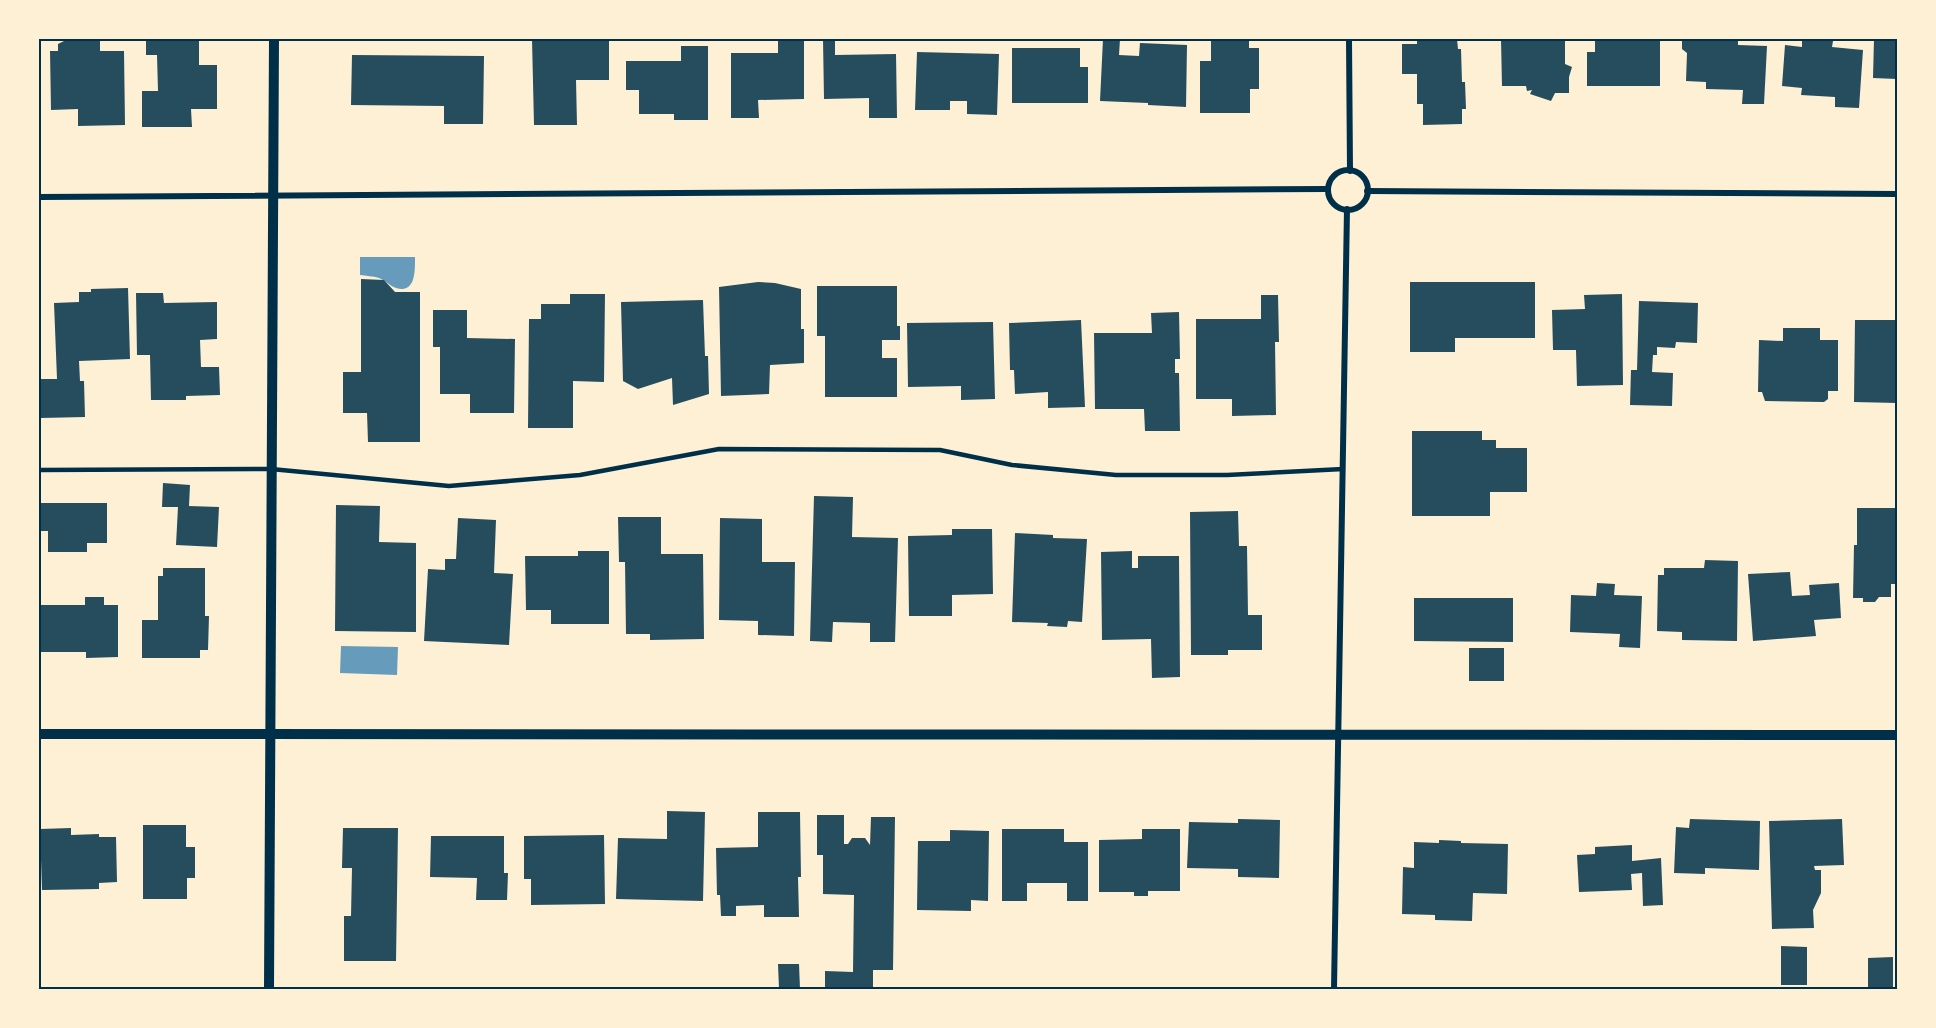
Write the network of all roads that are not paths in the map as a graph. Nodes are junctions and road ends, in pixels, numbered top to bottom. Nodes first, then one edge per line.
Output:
1 (274, 39) edge
2 (1349, 39) edge
3 (1350, 171) junction
4 (1328, 189) junction
5 (1367, 191) junction
6 (274, 194) junction
7 (1897, 194) edge
8 (39, 197) edge
9 (1347, 209) junction
10 (271, 469) junction
11 (1343, 469) junction
12 (39, 470) edge
13 (39, 734) edge
14 (270, 734) junction
15 (1337, 734) junction
16 (1897, 735) edge
17 (269, 989) edge
18 (1334, 989) edge

1 - 6 street
2 - 3 street
3 - 4 street
3 - 5 street
4 - 6 street
4 - 9 street
5 - 7 street
5 - 9 street
6 - 8 street
6 - 10 street
9 - 11 street
10 - 11 lane
10 - 12 lane
10 - 14 street
11 - 15 street
13 - 14 street
14 - 15 street
14 - 17 street
15 - 16 street
15 - 18 street

